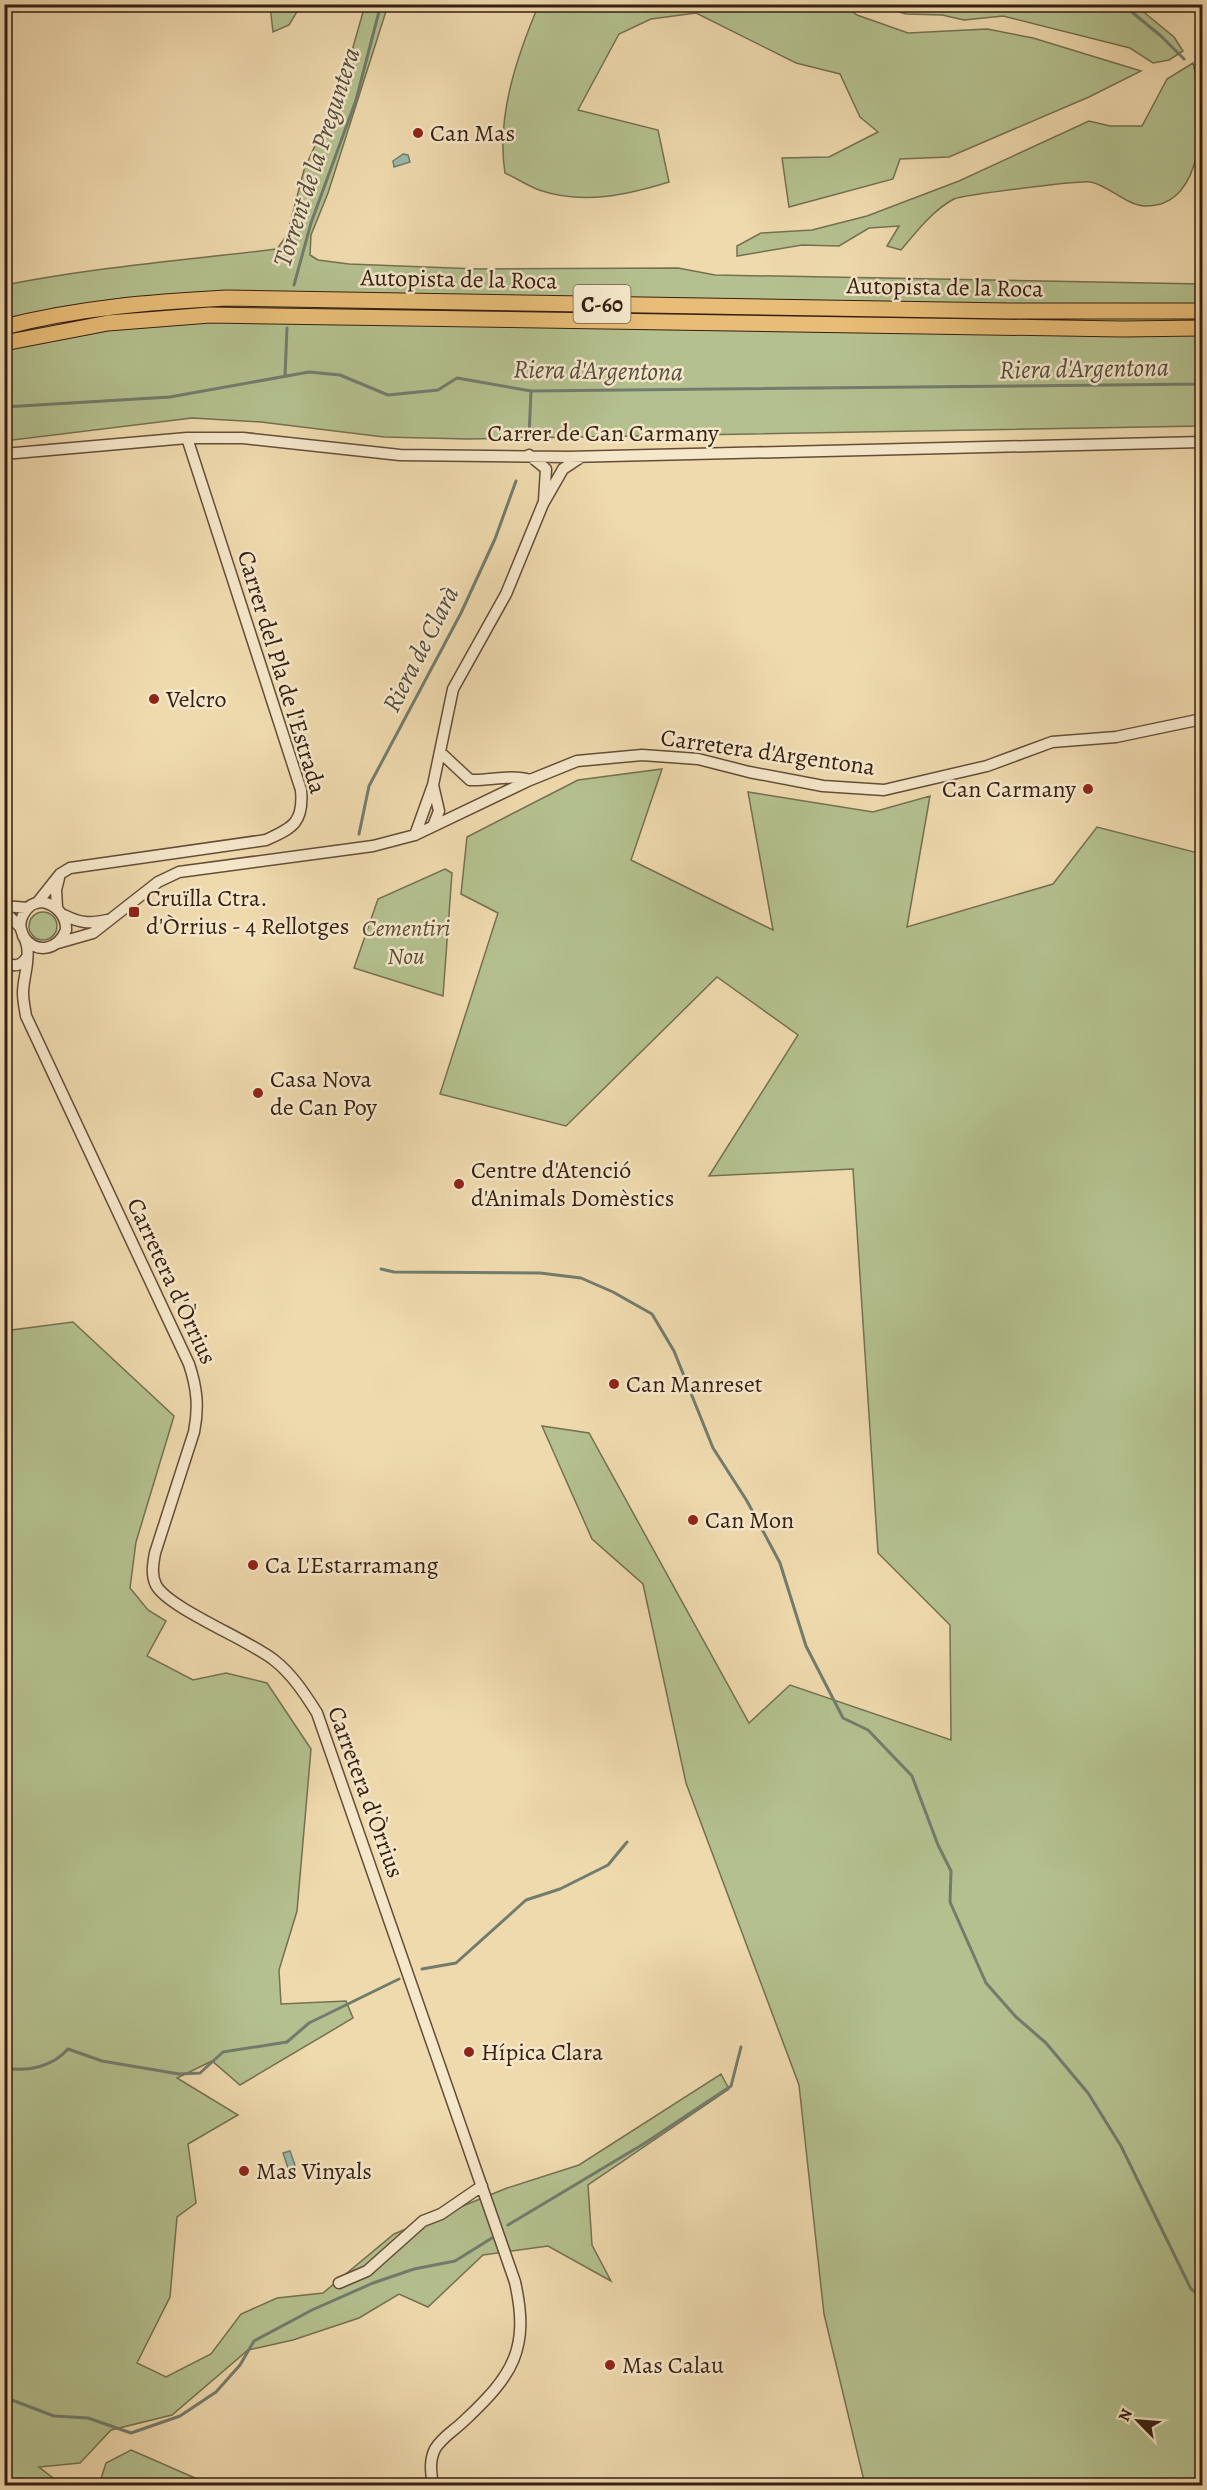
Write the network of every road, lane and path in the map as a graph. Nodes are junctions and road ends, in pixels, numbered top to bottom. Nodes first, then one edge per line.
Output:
1 (1203, 311) edge
2 (4, 327) edge
3 (1203, 328) edge
4 (4, 344) edge
5 (187, 438) junction
6 (1203, 442) edge
7 (4, 454) edge
8 (529, 455) junction
9 (582, 456) junction
10 (543, 504) junction
11 (1203, 719) edge
12 (441, 753) junction
13 (530, 780) junction
14 (433, 785) junction
15 (433, 826) junction
16 (415, 835) junction
17 (60, 874) junction
18 (4, 906) edge
19 (33, 906) junction
20 (4, 910) edge
21 (60, 911) junction
22 (110, 919) junction
23 (21, 932) junction
24 (58, 943) junction
25 (46, 949) junction
26 (4, 961) edge
27 (27, 962) junction
28 (482, 2186) junction
29 (339, 2283) dead end
30 (433, 2486) edge

1 - 2 highway, Autopista de la Roca / C-60
3 - 4 highway, Autopista de la Roca / C-60
5 - 7 street, Carrer de Can Carmany
5 - 8 street, Carrer de Can Carmany
5 - 17 street, Carrer del Pla de l'Estrada
6 - 9 street, Carrer de Can Carmany
8 - 9 street, Carrer de Can Carmany
8 - 10 street
9 - 10 street
10 - 12 street
11 - 13 street, Carretera d'Argentona
12 - 13 street
12 - 14 street
13 - 15 street, Carretera d'Argentona
14 - 15 street
14 - 16 street
15 - 16 street, Carretera d'Argentona
16 - 22 street, Carretera d'Argentona
17 - 19 street
17 - 21 street
18 - 19 street
19 - 21 street
19 - 23 street
20 - 23 street
21 - 22 street
21 - 24 street
22 - 24 street
23 - 25 street
23 - 27 street, Carretera d'Òrrius
24 - 25 street
25 - 27 street
26 - 27 street
27 - 28 street, Carretera d'Òrrius
28 - 29 street
28 - 30 street, Carretera d'Òrrius

